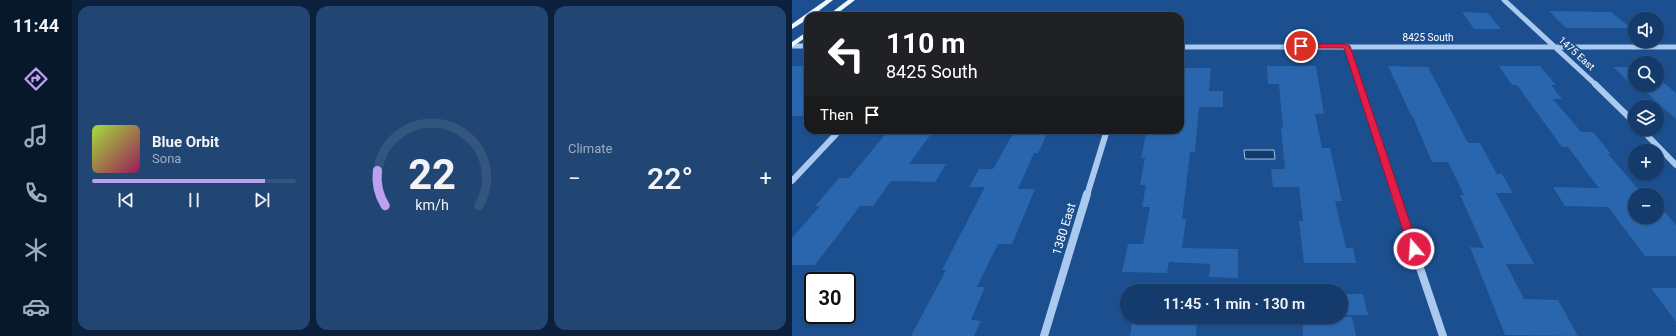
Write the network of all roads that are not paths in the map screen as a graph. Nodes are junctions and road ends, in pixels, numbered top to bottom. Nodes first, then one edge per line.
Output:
1 (830, 0) edge
2 (852, 0) edge
3 (1504, 0) edge
4 (813, 12) edge
5 (836, 12) edge
6 (804, 18) edge
7 (792, 27) edge
8 (804, 36) edge
9 (792, 46) edge
10 (804, 46) edge
11 (1346, 46) junction
12 (1184, 47) edge
13 (1555, 47) junction
14 (1676, 47) edge
15 (1628, 116) edge
16 (836, 134) edge
17 (1106, 134) edge
18 (1648, 136) edge
19 (1676, 165) edge
20 (792, 180) edge
21 (1044, 336) edge
22 (1443, 336) edge

1 - 4 main road
2 - 5 main road
3 - 13 street, 1475 East
6 - 7 main road
8 - 9 main road
9 - 10 street
11 - 12 street, 8425 South
11 - 13 street, 8425 South
11 - 22 street
13 - 14 street, 8425 South
13 - 15 street, 1475 East
16 - 20 street
17 - 21 street, 1380 East
18 - 19 street

